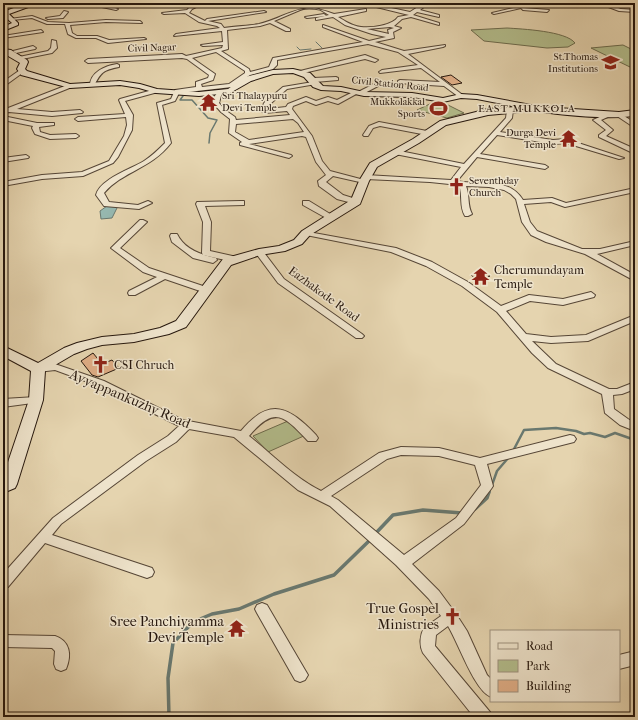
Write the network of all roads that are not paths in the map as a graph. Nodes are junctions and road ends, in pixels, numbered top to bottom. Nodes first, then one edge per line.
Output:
1 (39, 3) edge
2 (102, 3) edge
3 (267, 3) edge
4 (271, 3) edge
5 (362, 3) edge
6 (539, 3) edge
7 (560, 3) edge
8 (600, 3) edge
9 (30, 4) edge
10 (321, 4) dead end
11 (425, 4) edge
12 (194, 5) edge
13 (245, 5) junction
14 (279, 6) dead end
15 (313, 6) junction
16 (291, 7) dead end
17 (516, 7) junction
18 (416, 8) junction
19 (116, 9) dead end
20 (298, 9) junction
21 (364, 10) dead end
22 (547, 11) dead end
23 (635, 11) edge
24 (66, 12) dead end
25 (164, 13) dead end
26 (266, 13) junction
27 (494, 13) dead end
28 (190, 14) junction
29 (216, 14) dead end
30 (332, 15) junction
31 (411, 15) junction
32 (437, 16) dead end
33 (248, 17) dead end
34 (278, 17) junction
35 (307, 17) dead end
36 (12, 19) junction
37 (37, 19) junction
38 (318, 19) dead end
39 (201, 21) junction
40 (270, 21) junction
41 (140, 22) dead end
42 (68, 24) junction
43 (437, 24) dead end
44 (220, 26) junction
45 (325, 26) dead end
46 (390, 26) junction
47 (362, 28) junction
48 (3, 29) edge
49 (288, 30) dead end
50 (41, 31) dead end
51 (227, 34) junction
52 (378, 34) junction
53 (392, 36) junction
54 (3, 37) edge
55 (76, 37) junction
56 (144, 39) dead end
57 (361, 40) junction
58 (54, 41) dead end
59 (371, 42) junction
60 (76, 43) dead end
61 (225, 44) junction
62 (202, 45) dead end
63 (354, 45) junction
64 (443, 46) dead end
65 (33, 48) dead end
66 (6, 52) edge
67 (218, 52) junction
68 (404, 53) junction
69 (17, 58) junction
70 (188, 58) junction
71 (88, 60) dead end
72 (177, 60) dead end
73 (375, 60) dead end
74 (117, 66) dead end
75 (421, 66) junction
76 (22, 71) junction
77 (299, 72) junction
78 (382, 72) dead end
79 (248, 74) junction
80 (336, 79) dead end
81 (313, 81) junction
82 (400, 82) dead end
83 (92, 84) junction
84 (445, 84) junction
85 (3, 85) edge
86 (376, 85) dead end
87 (70, 86) junction
88 (199, 88) junction
89 (156, 91) junction
90 (220, 93) junction
91 (359, 93) junction
92 (176, 94) junction
93 (461, 96) junction
94 (289, 109) junction
95 (510, 110) junction
96 (542, 110) junction
97 (6, 111) edge
98 (80, 112) dead end
99 (635, 113) edge
100 (607, 114) junction
101 (130, 115) junction
102 (619, 115) junction
103 (294, 117) junction
104 (3, 118) edge
105 (78, 119) dead end
106 (233, 122) junction
107 (52, 124) dead end
108 (37, 125) junction
109 (635, 126) edge
110 (427, 133) junction
111 (495, 133) junction
112 (366, 135) dead end
113 (76, 136) dead end
114 (309, 136) junction
115 (242, 140) junction
116 (394, 152) junction
117 (635, 152) edge
118 (475, 155) junction
119 (289, 156) dead end
120 (26, 157) dead end
121 (621, 158) dead end
122 (3, 160) edge
123 (466, 166) junction
124 (545, 167) dead end
125 (327, 172) junction
126 (365, 179) junction
127 (453, 182) junction
128 (3, 184) edge
129 (462, 184) junction
130 (635, 190) edge
131 (148, 202) dead end
132 (356, 202) junction
133 (521, 202) junction
134 (241, 203) dead end
135 (306, 203) dead end
136 (468, 214) dead end
137 (331, 217) junction
138 (143, 222) dead end
139 (306, 234) junction
140 (174, 236) dead end
141 (635, 243) edge
142 (259, 252) junction
143 (588, 253) junction
144 (230, 261) junction
145 (163, 277) junction
146 (635, 278) edge
147 (206, 290) junction
148 (132, 293) dead end
149 (591, 295) dead end
150 (500, 310) junction
151 (635, 318) edge
152 (359, 336) dead end
153 (524, 337) junction
154 (3, 350) edge
155 (38, 369) junction
156 (635, 385) edge
157 (608, 392) junction
158 (36, 400) junction
159 (3, 403) edge
160 (187, 425) junction
161 (635, 427) edge
162 (242, 437) junction
163 (312, 438) dead end
164 (570, 439) dead end
165 (480, 462) junction
166 (3, 487) edge
167 (321, 497) junction
168 (42, 537) junction
169 (403, 563) junction
170 (147, 572) dead end
171 (3, 584) edge
172 (262, 608) dead end
173 (451, 618) junction
174 (3, 641) edge
175 (635, 658) edge
176 (620, 662) edge
177 (61, 664) dead end
178 (300, 676) dead end
179 (490, 689) edge
180 (484, 717) edge

1 - 9 street
2 - 19 street
3 - 13 street
4 - 14 street
5 - 31 street
6 - 7 street
6 - 17 street
8 - 23 street
9 - 36 main road
10 - 15 street
11 - 18 street
12 - 13 street
12 - 28 street
13 - 26 street
15 - 20 street
15 - 30 street
16 - 20 street
17 - 22 street
17 - 27 street
18 - 31 street
18 - 32 street
20 - 34 street
21 - 30 street
24 - 37 street
25 - 28 street
26 - 33 street
26 - 34 street
26 - 39 street
28 - 29 street
28 - 39 street
30 - 35 street
30 - 38 street
30 - 47 street
31 - 43 street
31 - 46 street
34 - 40 street
36 - 37 street
36 - 48 main road
37 - 42 street
39 - 44 street
40 - 49 street
40 - 51 street
41 - 42 street
42 - 55 street
44 - 51 street
44 - 51 street
45 - 57 street
46 - 47 street
46 - 53 street
47 - 52 street
50 - 54 street
51 - 61 street
52 - 53 street
52 - 57 street
53 - 59 street
55 - 56 street
55 - 60 street
57 - 59 street
57 - 63 street
58 - 69 street
59 - 63 street
59 - 68 street
61 - 62 street
61 - 67 street
63 - 79 street
64 - 68 street
65 - 66 street
66 - 69 main road
67 - 70 street
67 - 79 street
68 - 75 street
69 - 76 main road
70 - 71 street, Civil Nagar
70 - 72 street
70 - 88 street, Civil Nagar
73 - 77 street
74 - 83 street
75 - 78 street
75 - 84 street
76 - 85 street
76 - 87 main road, Civil Station Road
77 - 81 main road, Civil Station Road
77 - 90 main road, Civil Station Road
79 - 88 street
80 - 81 street
81 - 91 main road, Civil Station Road
81 - 94 street
82 - 84 street
83 - 87 main road, Civil Station Road
83 - 89 main road, Civil Station Road
84 - 93 street
86 - 91 street
87 - 97 street
88 - 92 street
89 - 92 main road, Civil Station Road
89 - 101 street
90 - 92 main road, Civil Station Road
90 - 106 street
91 - 93 main road, Civil Station Road
91 - 94 street
92 - 131 street
93 - 96 main road, Civil Station Road
94 - 103 street
95 - 96 main road
95 - 110 main road
95 - 111 street
96 - 100 main road, Civil Station Road
97 - 98 street
99 - 102 main road, Civil Station Road
100 - 102 main road, Civil Station Road
100 - 117 street
101 - 105 street
101 - 128 street
102 - 109 street
103 - 106 street
103 - 114 street
104 - 108 street
106 - 115 street
107 - 108 street
108 - 113 street
110 - 112 street
110 - 116 main road
111 - 118 street
111 - 121 street
114 - 115 street
114 - 125 street
115 - 119 street
116 - 123 street
116 - 126 main road
118 - 123 street
118 - 124 street
120 - 122 street
123 - 127 street
125 - 126 street
125 - 132 street
126 - 127 street
126 - 132 main road
127 - 129 street
129 - 133 street
129 - 136 street
130 - 133 street
132 - 137 main road
133 - 143 street
134 - 144 street
135 - 137 street
137 - 139 main road
138 - 145 street
139 - 142 main road
139 - 150 street
140 - 144 street
141 - 143 street
142 - 144 main road
142 - 152 street, Eazhakode Road
143 - 146 street
144 - 147 main road
145 - 147 street
145 - 148 street
147 - 155 main road
149 - 150 street
150 - 153 street
151 - 153 street
153 - 157 street
154 - 155 main road
155 - 158 main road
155 - 160 street, Ayyappankuzhy Road
156 - 157 street
157 - 161 street
158 - 159 street
158 - 166 main road
160 - 162 street, Ayyappankuzhy Road
160 - 168 street
162 - 163 street
162 - 167 street, Ayyappankuzhy Road
164 - 165 street
165 - 167 street
165 - 169 street
167 - 169 street, Ayyappankuzhy Road
168 - 170 street
168 - 171 street
169 - 173 street, Ayyappankuzhy Road
172 - 178 street
173 - 179 street, Ayyappankuzhy Road
173 - 180 street
174 - 177 street
175 - 176 street

